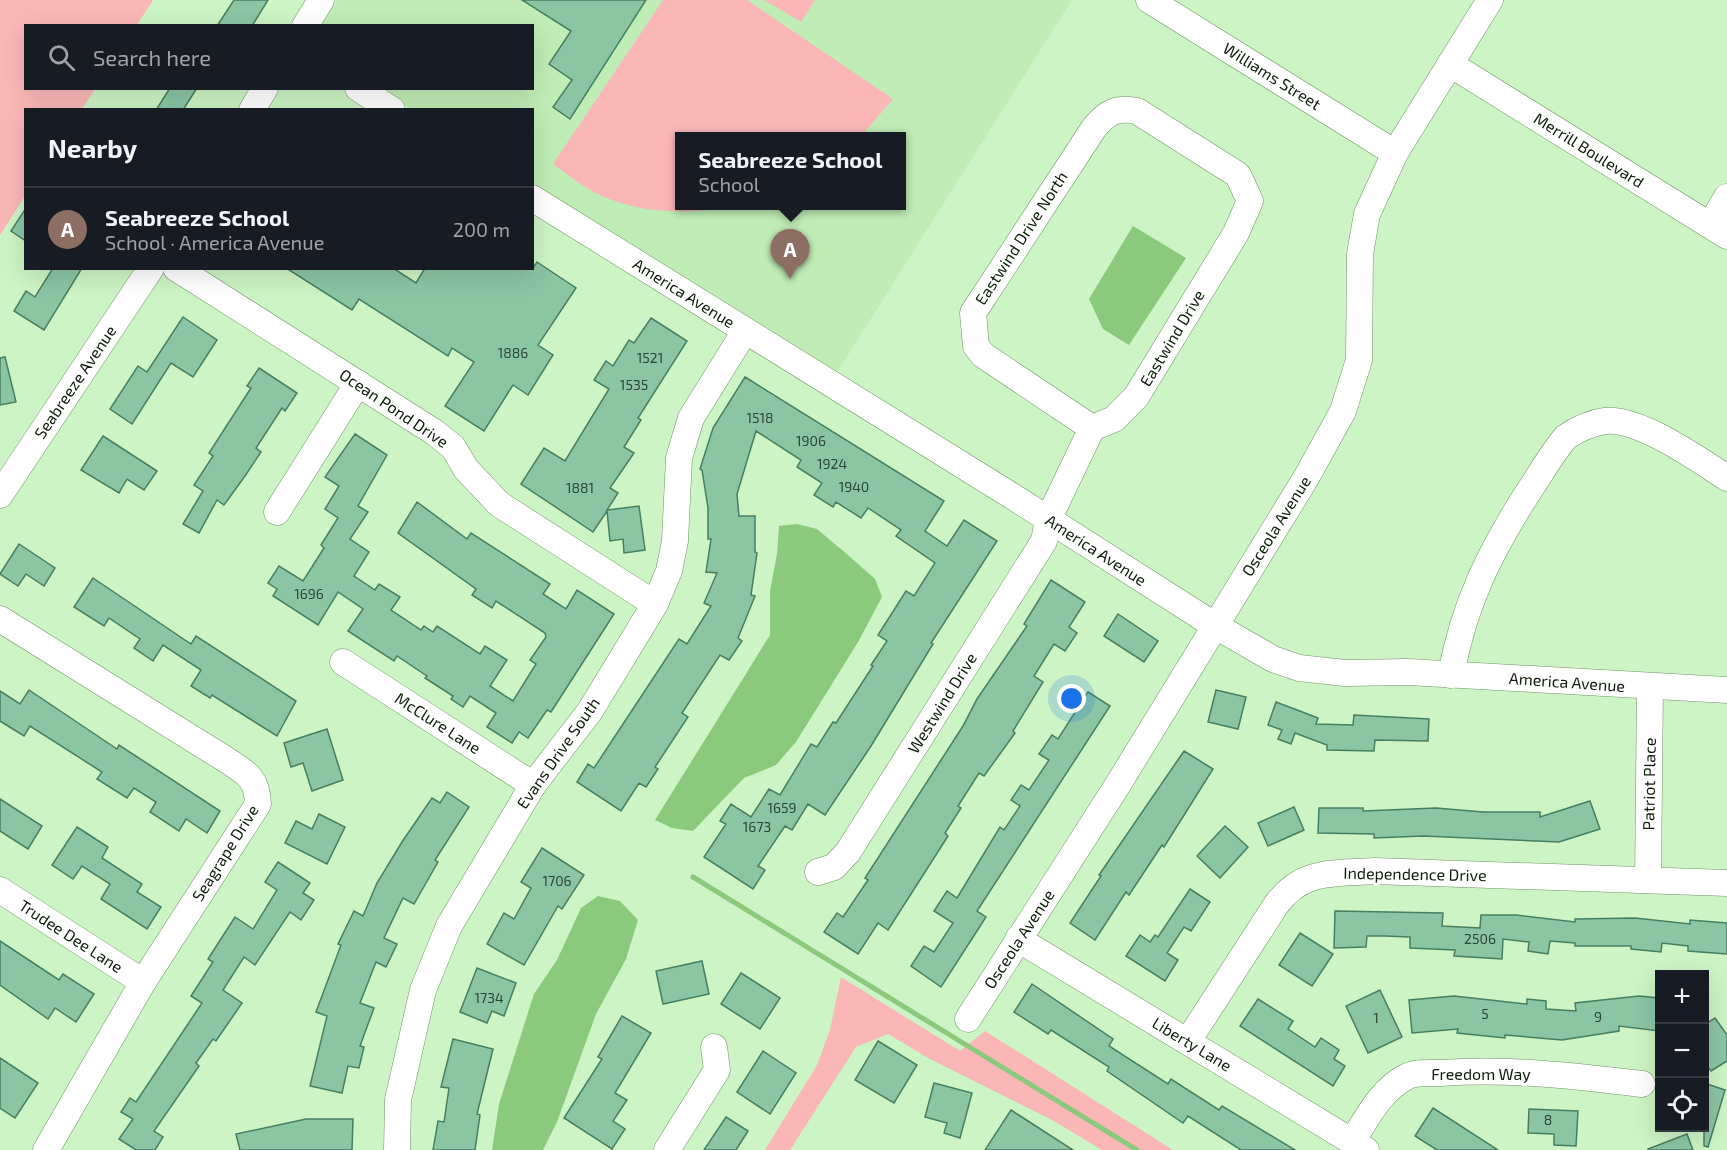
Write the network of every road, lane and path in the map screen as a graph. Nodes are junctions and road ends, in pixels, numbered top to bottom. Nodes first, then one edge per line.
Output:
1 (321, 0) edge
2 (1149, 0) edge
3 (1490, 0) edge
4 (306, 24) edge
5 (1450, 64) junction
6 (264, 90) edge
7 (361, 90) edge
8 (253, 108) edge
9 (389, 108) edge
10 (1395, 153) junction
11 (1206, 154) joint
12 (1727, 197) edge
13 (534, 199) edge
14 (1718, 231) edge
15 (150, 270) edge
16 (179, 270) edge
17 (745, 331) junction
18 (358, 383) junction
19 (1092, 428) junction
20 (1727, 478) edge
21 (2, 489) edge
22 (277, 512) dead end
23 (1048, 520) junction
24 (656, 604) junction
25 (0, 619) edge
26 (1214, 625) junction
27 (343, 662) dead end
28 (1451, 675) junction
29 (1650, 687) junction
30 (1727, 690) edge
31 (533, 785) junction
32 (818, 872) dead end
33 (1648, 880) junction
34 (1727, 883) edge
35 (0, 890) edge
36 (1018, 939) junction
37 (142, 981) junction
38 (968, 1019) dead end
39 (1188, 1041) junction
40 (714, 1047) dead end
41 (1642, 1084) dead end
42 (1359, 1146) edge
43 (46, 1150) edge
44 (397, 1150) edge
45 (667, 1150) edge

1 - 4 street
2 - 10 street, Williams Street
3 - 5 street, Osceola Avenue
5 - 10 street, Osceola Avenue
5 - 14 street, Merrill Boulevard
6 - 8 street
7 - 9 street
10 - 26 street, Osceola Avenue
11 - 19 street, Eastwind Drive
11 - 19 street, Eastwind Drive North
12 - 14 street
13 - 17 street, America Avenue
15 - 21 street, Seabreeze Avenue
16 - 18 street, Ocean Pond Drive
17 - 23 street, America Avenue
17 - 24 street, Evans Drive South
18 - 22 street
18 - 24 street, Ocean Pond Drive
19 - 23 street
20 - 28 street
23 - 26 street, America Avenue
23 - 32 street, Westwind Drive
24 - 31 street, Evans Drive South
25 - 37 street, Seagrape Drive
26 - 28 street, America Avenue
26 - 36 street, Osceola Avenue
27 - 31 street, McClure Lane
28 - 29 street, America Avenue
29 - 30 street, America Avenue
29 - 33 street, Patriot Place
31 - 44 street, Evans Drive South
33 - 34 street, Independence Drive
33 - 39 street, Independence Drive
35 - 37 street, Trudee Dee Lane
36 - 38 street, Osceola Avenue
36 - 39 street, Liberty Lane
37 - 43 street, Seagrape Drive
39 - 42 street, Liberty Lane
40 - 45 street
41 - 42 street, Freedom Way

